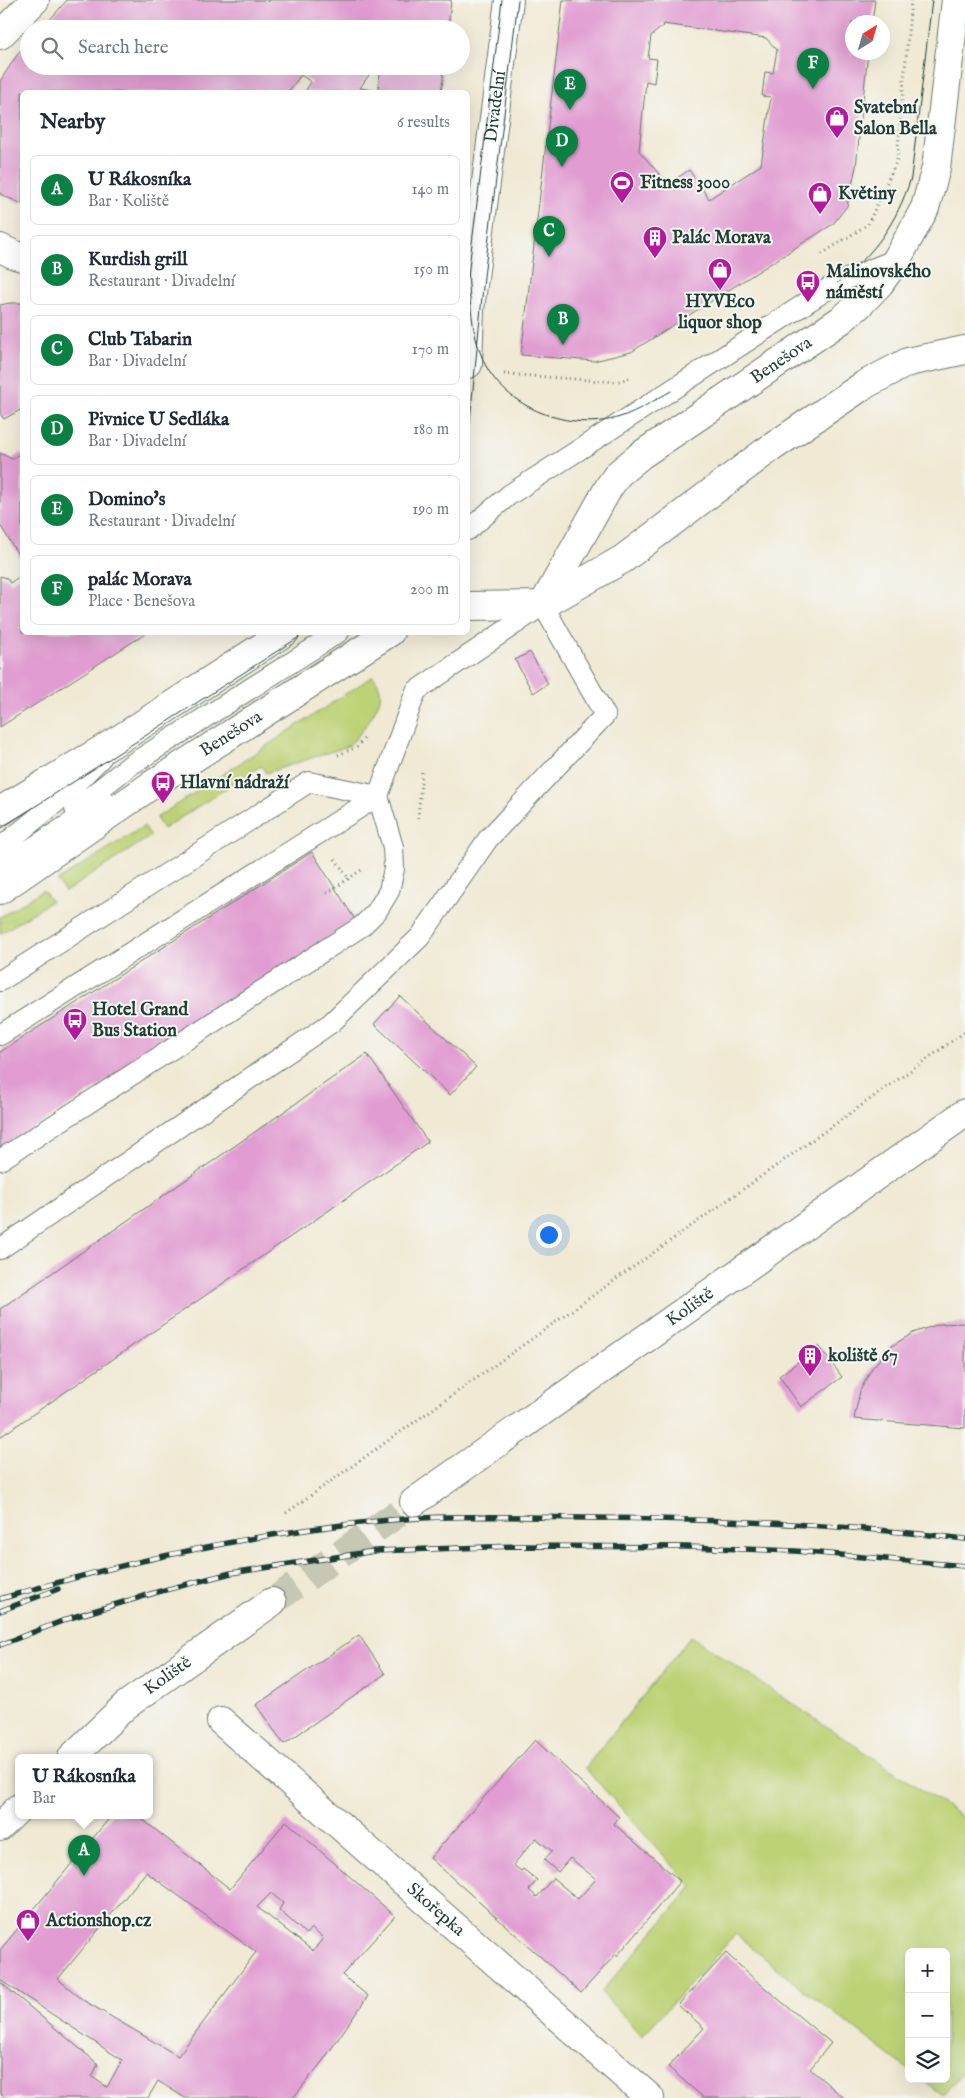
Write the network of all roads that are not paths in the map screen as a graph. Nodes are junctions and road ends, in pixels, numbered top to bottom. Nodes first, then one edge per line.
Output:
1 (35, 0) edge
2 (509, 0) edge
3 (956, 0) edge
4 (0, 35) edge
5 (0, 248) edge
6 (20, 256) edge
7 (897, 259) junction
8 (470, 314) edge
9 (965, 350) edge
10 (470, 528) edge
11 (543, 605) junction
12 (470, 606) edge
13 (280, 635) edge
14 (334, 635) edge
15 (337, 635) edge
16 (363, 635) edge
17 (385, 635) edge
18 (305, 673) junction
19 (265, 713) junction
20 (118, 740) junction
21 (378, 796) junction
22 (0, 811) edge
23 (62, 820) junction
24 (0, 848) edge
25 (29, 850) junction
26 (0, 868) edge
27 (0, 885) edge
28 (0, 890) edge
29 (0, 981) edge
30 (0, 1035) edge
31 (965, 1113) edge
32 (0, 1160) edge
33 (0, 1249) edge
34 (414, 1502) tunnel mouth
35 (272, 1602) tunnel mouth
36 (221, 1721) dead end
37 (75, 1754) edge
38 (15, 1812) edge
39 (0, 1827) edge
40 (650, 2098) edge

1 - 4 street
2 - 8 street, Divadelní
3 - 7 street, Benešova
5 - 6 street
7 - 10 lane
7 - 11 street, Benešova
9 - 11 street
11 - 12 street
11 - 21 lane
11 - 33 lane
13 - 20 street
14 - 23 lane
15 - 18 lane
16 - 18 lane
17 - 19 street, Benešova
18 - 19 lane
18 - 25 lane
19 - 28 street, Benešova
20 - 22 street
20 - 24 lane
21 - 29 lane
21 - 30 lane
21 - 32 lane
23 - 25 lane
23 - 26 lane
25 - 26 lane
25 - 27 lane
31 - 34 street, Koliště
35 - 37 street, Koliště
36 - 40 street, Skořepka
38 - 39 street

